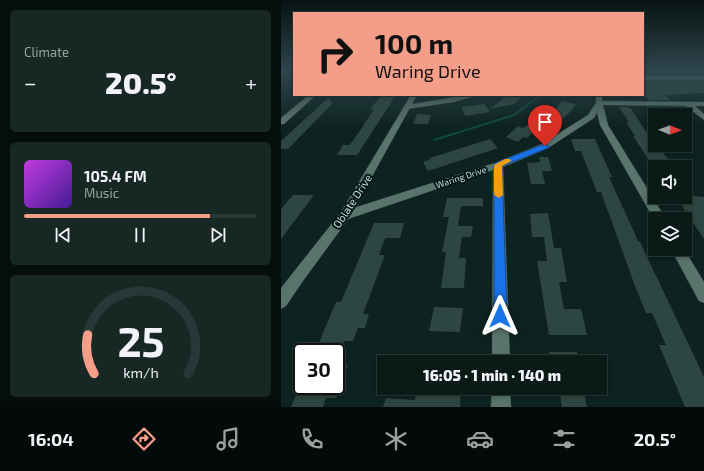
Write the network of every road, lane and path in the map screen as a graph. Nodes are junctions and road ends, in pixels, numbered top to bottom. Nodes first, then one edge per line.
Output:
1 (312, 96) edge
2 (412, 96) edge
3 (469, 96) edge
4 (599, 99) edge
5 (687, 103) junction
6 (704, 104) edge
7 (407, 107) junction
8 (704, 118) edge
9 (281, 122) edge
10 (498, 165) junction
11 (656, 212) edge
12 (345, 215) junction
13 (681, 256) edge
14 (704, 296) edge
15 (281, 301) edge
16 (501, 355) edge
17 (501, 395) edge
18 (501, 407) edge

1 - 9 street
2 - 7 street, Oblate Drive
3 - 7 street
4 - 5 street
4 - 10 street, Waring Drive
4 - 11 street
5 - 6 street
5 - 8 street
7 - 12 street, Oblate Drive
10 - 12 street, Waring Drive
10 - 16 street
12 - 15 street, Oblate Drive
13 - 14 street
17 - 18 street

